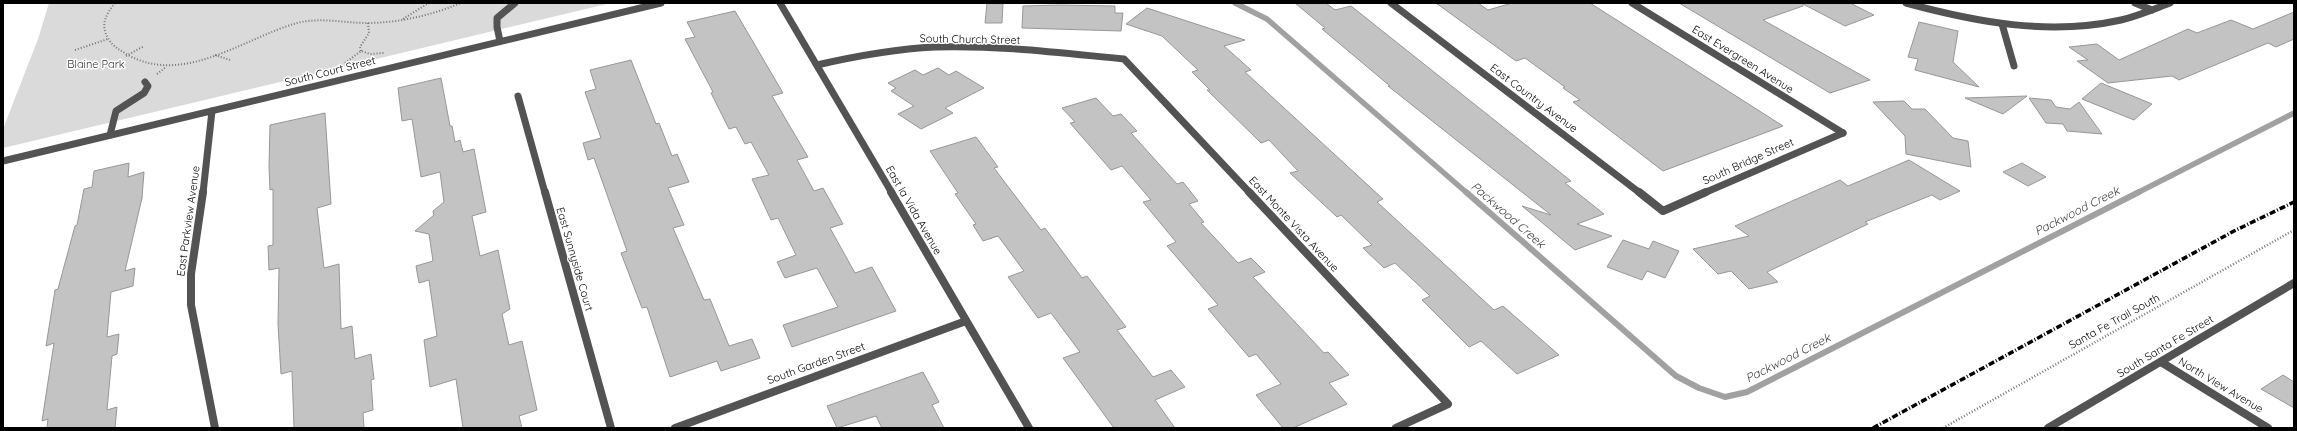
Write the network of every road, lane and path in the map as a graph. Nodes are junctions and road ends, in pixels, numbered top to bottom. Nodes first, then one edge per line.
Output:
1 (116, 3) edge
2 (460, 3) edge
3 (515, 3) edge
4 (661, 3) edge
5 (780, 3) edge
6 (1391, 3) edge
7 (1632, 3) edge
8 (1906, 3) edge
9 (2135, 3) edge
10 (2170, 3) edge
11 (427, 4) dead end
12 (2152, 10) junction
13 (402, 20) junction
14 (368, 23) junction
15 (2002, 24) junction
16 (108, 39) junction
17 (500, 41) junction
18 (144, 46) dead end
19 (75, 50) dead end
20 (361, 51) junction
21 (387, 53) dead end
22 (212, 55) junction
23 (126, 56) junction
24 (1124, 59) joint
25 (230, 60) dead end
26 (340, 65) dead end
27 (817, 65) junction
28 (2014, 66) dead end
29 (145, 82) dead end
30 (518, 96) dead end
31 (212, 111) junction
32 (1843, 133) joint
33 (110, 136) junction
34 (3, 161) edge
35 (1664, 211) joint
36 (2294, 230) edge
37 (2294, 283) edge
38 (966, 321) junction
39 (2161, 362) junction
40 (215, 428) edge
41 (611, 428) edge
42 (675, 428) edge
43 (1029, 428) edge
44 (1396, 428) edge
45 (1943, 428) edge
46 (2048, 428) edge
47 (2268, 428) edge

1 - 16 path
2 - 13 path
3 - 17 street
4 - 17 street, South Court Street
5 - 27 street, East la Vida Avenue
6 - 35 street, East Country Avenue
7 - 32 street, East Evergreen Avenue
8 - 15 street
9 - 12 street
10 - 12 street
11 - 13 path
12 - 15 street
13 - 14 path
14 - 20 path
14 - 22 path
15 - 28 street
16 - 19 path
16 - 23 path
17 - 31 street, South Court Street
18 - 23 path
20 - 21 path
20 - 26 path
22 - 23 path
22 - 25 path
24 - 27 street, South Church Street
24 - 44 street, East Monte Vista Avenue
27 - 38 street, East la Vida Avenue
29 - 33 street
30 - 41 street, East Sunnyside Court
31 - 33 street, South Court Street
31 - 40 street, East Parkview Avenue
32 - 35 street, South Bridge Street
33 - 34 street, South Court Street
36 - 45 path, Santa Fe Trail South
37 - 39 street, South Santa Fe Street
38 - 42 street, South Garden Street
38 - 43 street, East la Vida Avenue
39 - 46 street, South Santa Fe Street
39 - 47 street, North View Avenue

